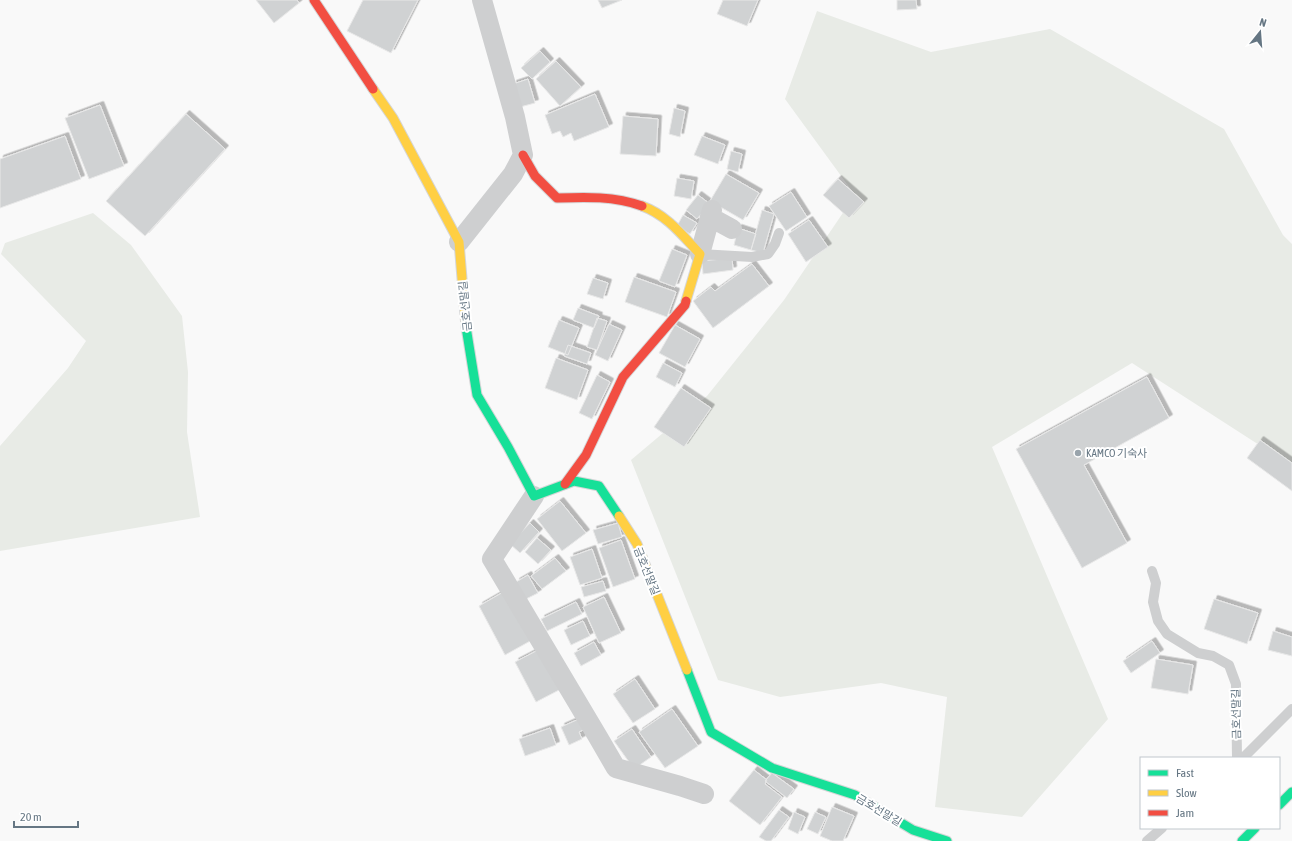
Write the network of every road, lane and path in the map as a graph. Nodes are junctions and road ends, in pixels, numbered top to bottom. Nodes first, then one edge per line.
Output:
1 (314, 0) edge
2 (482, 0) edge
3 (523, 154) junction
4 (732, 230) dead end
5 (779, 233) dead end
6 (459, 242) junction
7 (700, 254) junction
8 (565, 484) junction
9 (534, 496) junction
10 (1152, 570) dead end
11 (1292, 709) edge
12 (1237, 757) edge
13 (1244, 757) edge
14 (1292, 792) edge
15 (704, 794) dead end
16 (1280, 804) edge
17 (1161, 829) edge
18 (1254, 829) edge
19 (947, 841) edge
20 (1147, 841) edge
21 (1242, 841) edge

1 - 6 street, 금호선말길
2 - 3 street
3 - 6 street
3 - 7 street
4 - 7 street
5 - 7 lane
6 - 9 street, 금호선말길
7 - 8 street
8 - 9 street, 금호선말길
8 - 19 street, 금호선말길
9 - 15 street
10 - 12 lane, 금호선말길
11 - 13 lane
14 - 16 street
17 - 20 lane
18 - 21 street

